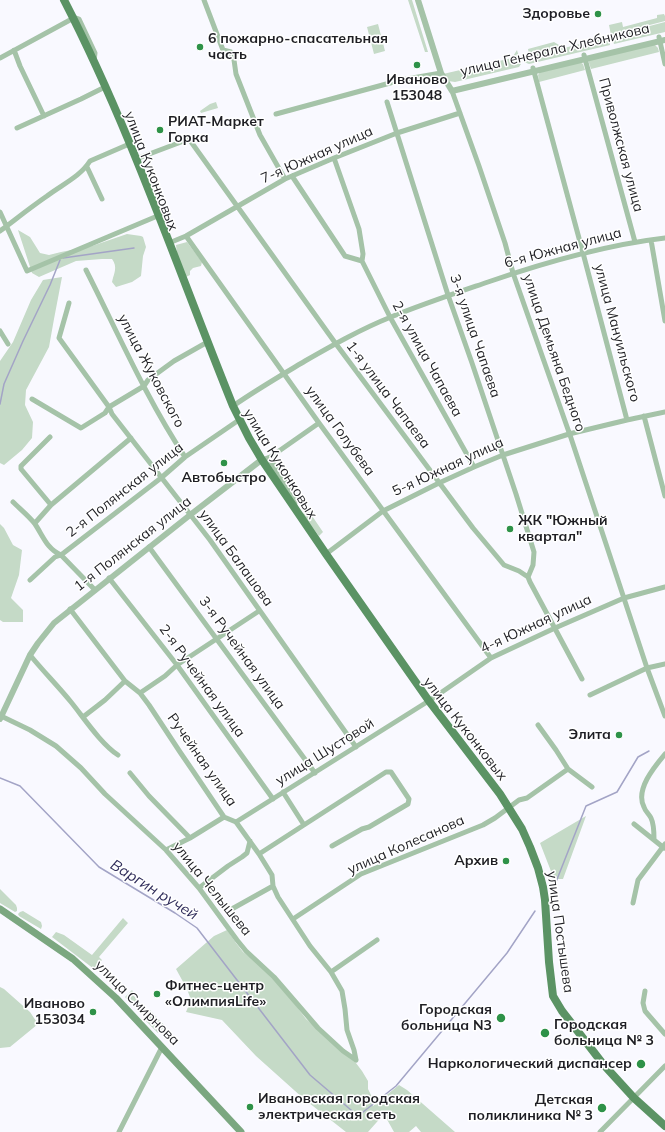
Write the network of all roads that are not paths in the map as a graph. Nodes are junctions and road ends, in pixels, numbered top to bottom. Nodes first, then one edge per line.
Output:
1 (60, 0) edge
2 (64, 0) edge
3 (204, 0) edge
4 (418, 0) edge
5 (72, 19) junction
6 (662, 38) edge
7 (14, 50) junction
8 (585, 57) junction
9 (0, 58) edge
10 (665, 64) edge
11 (533, 70) junction
12 (441, 73) junction
13 (103, 88) junction
14 (451, 89) junction
15 (387, 102) dead end
16 (460, 113) junction
17 (276, 114) dead end
18 (44, 116) junction
19 (17, 128) dead end
20 (398, 134) junction
21 (127, 145) junction
22 (334, 158) junction
23 (136, 159) junction
24 (87, 167) junction
25 (292, 176) junction
26 (285, 179) junction
27 (102, 199) dead end
28 (237, 206) junction
29 (0, 212) edge
30 (155, 217) junction
31 (6, 226) junction
32 (0, 231) edge
33 (186, 236) junction
34 (665, 238) edge
35 (651, 240) junction
36 (635, 242) junction
37 (169, 243) junction
38 (583, 253) junction
39 (362, 261) junction
40 (86, 270) dead end
41 (514, 273) junction
42 (448, 296) junction
43 (69, 303) dead end
44 (390, 317) junction
45 (665, 320) edge
46 (0, 331) edge
47 (8, 344) dead end
48 (204, 344) junction
49 (336, 344) junction
50 (284, 374) junction
51 (144, 386) junction
52 (32, 399) dead end
53 (233, 406) junction
54 (109, 407) junction
55 (665, 412) edge
56 (644, 416) junction
57 (627, 420) junction
58 (236, 422) junction
59 (319, 423) junction
60 (569, 434) junction
61 (50, 437) dead end
62 (131, 438) junction
63 (503, 455) junction
64 (185, 457) junction
65 (264, 460) junction
66 (474, 467) junction
67 (162, 478) junction
68 (439, 483) junction
69 (665, 496) edge
70 (13, 502) dead end
71 (51, 505) junction
72 (383, 511) junction
73 (190, 514) junction
74 (35, 523) junction
75 (149, 547) junction
76 (61, 555) junction
77 (325, 555) junction
78 (528, 577) junction
79 (109, 578) junction
80 (30, 580) dead end
81 (665, 587) edge
82 (95, 590) junction
83 (624, 598) junction
84 (70, 609) junction
85 (259, 611) junction
86 (555, 628) junction
87 (216, 638) junction
88 (30, 655) junction
89 (491, 658) junction
90 (665, 664) edge
91 (177, 665) junction
92 (647, 668) junction
93 (582, 679) dead end
94 (125, 681) junction
95 (140, 693) junction
96 (590, 695) dead end
97 (428, 701) junction
98 (665, 716) edge
99 (83, 717) junction
100 (1, 718) edge
101 (538, 725) dead end
102 (356, 747) junction
103 (665, 754) edge
104 (118, 755) dead end
105 (568, 769) junction
106 (130, 773) dead end
107 (315, 773) junction
108 (592, 787) dead end
109 (283, 792) junction
110 (273, 799) junction
111 (509, 807) junction
112 (224, 817) junction
113 (236, 822) junction
114 (634, 824) dead end
115 (304, 826) junction
116 (190, 838) junction
117 (654, 839) junction
118 (250, 841) junction
119 (332, 846) dead end
120 (530, 846) joint
121 (664, 846) edge
122 (166, 850) junction
123 (259, 854) junction
124 (273, 886) junction
125 (199, 888) junction
126 (633, 902) dead end
127 (0, 909) edge
128 (230, 910) dead end
129 (292, 919) junction
130 (377, 940) dead end
131 (331, 972) junction
132 (645, 991) dead end
133 (665, 1034) edge
134 (162, 1047) junction
135 (356, 1060) joint
136 (665, 1066) edge
137 (634, 1098) junction
138 (665, 1126) edge
139 (119, 1132) edge
140 (241, 1132) edge
141 (600, 1132) edge

1 - 5 main road, улица Куконковых
2 - 5 main road, улица Куконковых
3 - 26 street
4 - 12 street, улица Демьяна Бедного
5 - 7 street
5 - 13 main road, улица Куконковых
5 - 23 main road, улица Куконковых
6 - 8 street, улица Генерала Хлебникова
6 - 10 street
7 - 9 street
7 - 18 street
8 - 11 street, улица Генерала Хлебникова
8 - 36 street, Приволжская улица
11 - 14 street, улица Генерала Хлебникова
11 - 38 street, улица Мануильского
12 - 14 street, улица Демьяна Бедного
12 - 17 street, улица Генерала Хлебникова
13 - 18 street
13 - 21 main road, улица Куконковых
14 - 16 street, улица Демьяна Бедного
15 - 20 street, 3-я улица Чапаева
16 - 20 street, 7-я Южная улица
16 - 41 street, улица Демьяна Бедного
18 - 19 street
20 - 22 street, 7-я Южная улица
20 - 42 street, 3-я улица Чапаева
21 - 24 street
21 - 30 main road, улица Куконковых
22 - 25 street, 7-я Южная улица
22 - 39 street, 2-я улица Чапаева
23 - 28 street, 1-я улица Чапаева
23 - 37 main road, улица Куконковых
24 - 27 street
24 - 31 street
25 - 26 street, 7-я Южная улица
25 - 39 street
26 - 28 street, 7-я Южная улица
28 - 33 street, 7-я Южная улица
28 - 49 street, 1-я улица Чапаева
29 - 31 street
30 - 31 street
30 - 48 main road, улица Куконковых
31 - 32 street
33 - 37 street, 7-я Южная улица
33 - 50 street, улица Голубева
34 - 35 street, 6-я Южная улица
35 - 36 street, 6-я Южная улица
35 - 45 street
36 - 38 street, 6-я Южная улица
37 - 53 main road, улица Куконковых
38 - 41 street, 6-я Южная улица
38 - 57 street, улица Мануильского
39 - 44 street, 2-я улица Чапаева
40 - 51 street, улица Жуковского
41 - 42 street, 6-я Южная улица
41 - 60 street, улица Демьяна Бедного
42 - 44 street, 6-я Южная улица
42 - 63 street, 3-я улица Чапаева
43 - 54 street, улица Балашова
44 - 49 street, 6-я Южная улица
44 - 66 street, 2-я улица Чапаева
46 - 47 street
48 - 51 street
48 - 58 main road, улица Куконковых
49 - 50 street, 6-я Южная улица
49 - 68 street, 1-я улица Чапаева
50 - 53 street, 6-я Южная улица
50 - 59 street, улица Голубева
51 - 54 street
51 - 64 street, улица Жуковского
52 - 54 street
53 - 65 main road, улица Куконковых
54 - 62 street, улица Балашова
55 - 56 street, 5-я Южная улица
56 - 57 street, 5-я Южная улица
56 - 69 street, улица Мануильского
57 - 60 street, 5-я Южная улица
58 - 64 street, 2-я Полянская улица
58 - 65 main road, улица Куконковых
59 - 65 street
59 - 72 street, улица Голубева
60 - 63 street, 5-я Южная улица
60 - 83 street, улица Демьяна Бедного
61 - 71 street
62 - 67 street, улица Балашова
62 - 71 street
63 - 66 street, 5-я Южная улица
63 - 78 street, 3-я улица Чапаева
64 - 67 street, 2-я Полянская улица
65 - 73 street, 1-я Полянская улица
65 - 77 main road, улица Куконковых
65 - 77 main road, улица Куконковых
66 - 68 street, 5-я Южная улица
67 - 73 street, улица Балашова
67 - 76 street, 2-я Полянская улица
68 - 72 street, 5-я Южная улица
68 - 78 street, 1-я улица Чапаева
70 - 74 street
71 - 74 street
72 - 77 street, 5-я Южная улица
72 - 89 street, улица Голубева
73 - 75 street, 1-я Полянская улица
73 - 85 street, улица Балашова
74 - 76 street
75 - 79 street, 1-я Полянская улица
75 - 87 street, 3-я Ручейная улица
76 - 80 street, 2-я Полянская улица
76 - 82 street
77 - 97 main road, улица Куконковых
78 - 86 street
79 - 82 street, 1-я Полянская улица
79 - 91 street, 2-я Ручейная улица
81 - 83 street, 4-я Южная улица
82 - 84 street, 1-я Полянская улица
83 - 86 street, 4-я Южная улица
83 - 92 street, улица Демьяна Бедного
84 - 88 street, 1-я Полянская улица
84 - 94 street, Ручейная улица
85 - 87 street
85 - 102 street, улица Балашова
86 - 89 street, 4-я Южная улица
86 - 93 street
87 - 91 street
87 - 107 street, 3-я Ручейная улица
88 - 99 street
88 - 100 street, 1-я Полянская улица
89 - 97 street, 4-я Южная улица
90 - 92 street
91 - 95 street
91 - 110 street, 2-я Ручейная улица
92 - 96 street
92 - 98 street, улица Демьяна Бедного
94 - 95 street, Ручейная улица
94 - 99 street
95 - 112 street, Ручейная улица
97 - 102 street, улица Шустовой
97 - 111 main road, улица Куконковых
99 - 104 street
100 - 122 street, улица Челышева
101 - 105 street
102 - 107 street, улица Шустовой
103 - 117 street
105 - 108 street
105 - 111 street, улица Колесанова
106 - 116 street
107 - 109 street, улица Шустовой
109 - 110 street, улица Шустовой
109 - 115 street
110 - 113 street, улица Шустовой
111 - 120 main road, улица Куконковых
111 - 129 street, улица Колесанова
112 - 113 street, Ручейная улица
112 - 116 street
113 - 118 street, Ручейная улица
114 - 117 street
115 - 119 street
115 - 123 street
116 - 122 street
117 - 121 street
118 - 123 street, Ручейная улица
118 - 125 street
120 - 137 main road, улица Постышева
121 - 126 street
122 - 125 street, улица Челышева
123 - 124 street, Ручейная улица
124 - 128 street
124 - 129 street, Ручейная улица
125 - 135 street, улица Челышева
127 - 134 main road, улица Смирнова
129 - 131 street, Ручейная улица
130 - 131 street
131 - 135 street, Ручейная улица
132 - 133 street
134 - 139 street
134 - 140 main road, улица Смирнова
136 - 137 street
137 - 138 main road, улица Постышева
137 - 141 street

